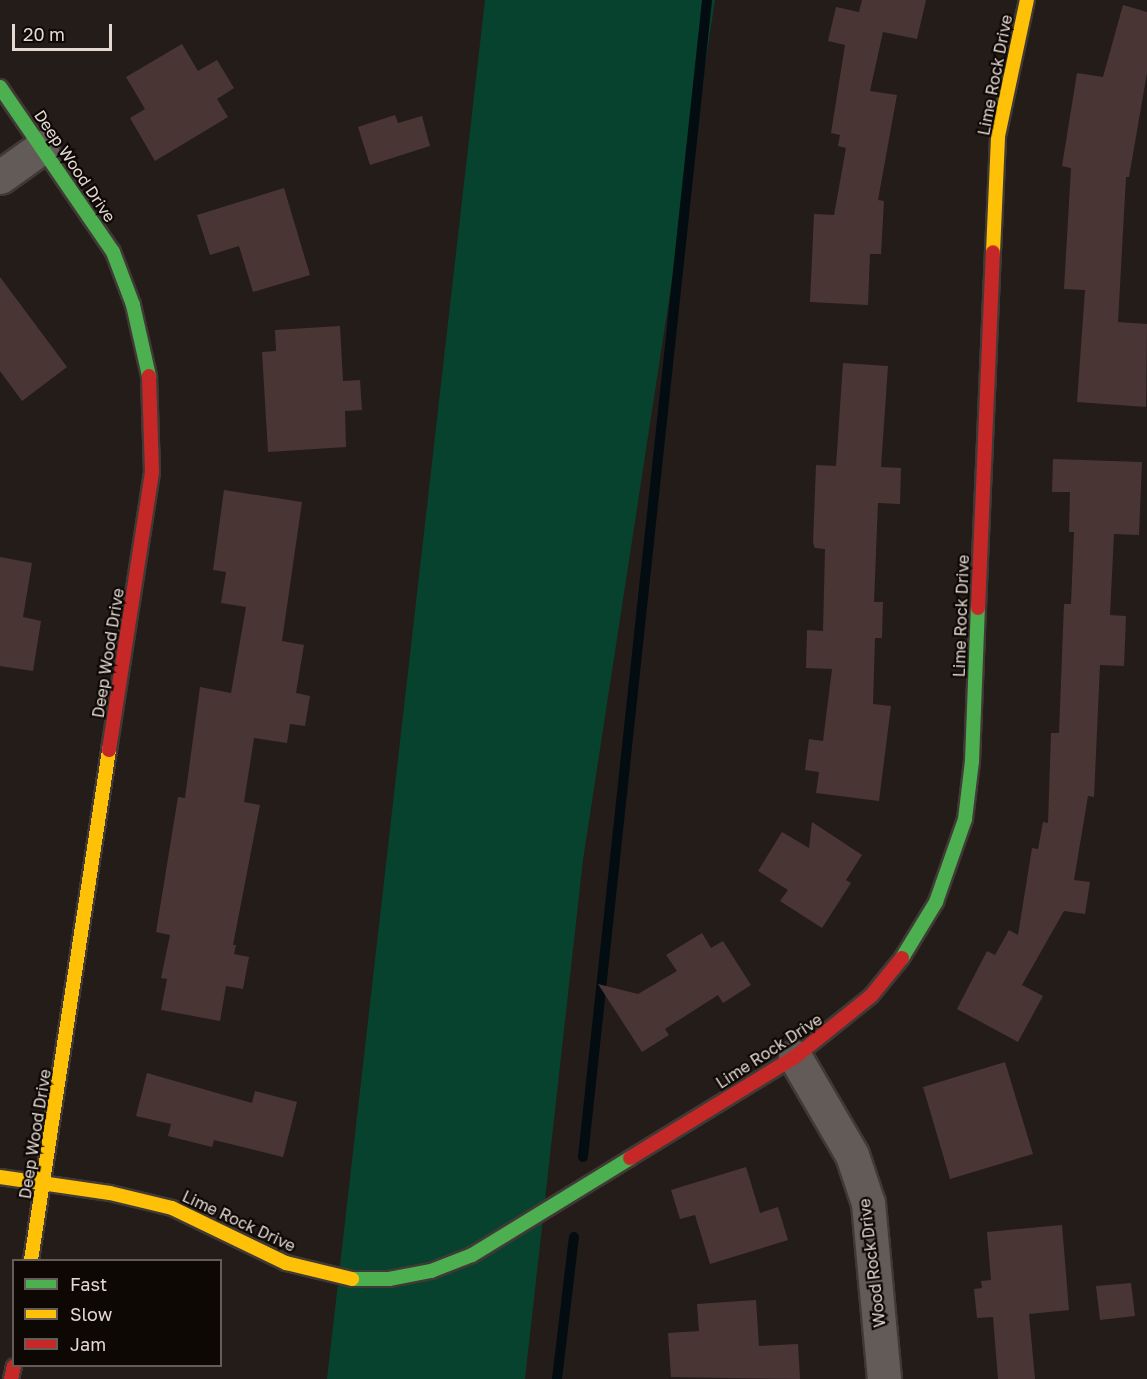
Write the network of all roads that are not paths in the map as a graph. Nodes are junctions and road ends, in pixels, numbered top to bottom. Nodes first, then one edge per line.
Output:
1 (1027, 0) edge
2 (0, 87) edge
3 (42, 147) junction
4 (0, 177) edge
5 (795, 1057) junction
6 (0, 1177) edge
7 (44, 1184) junction
8 (31, 1259) edge
9 (884, 1379) edge

1 - 5 street, Lime Rock Drive
2 - 3 street, Deep Wood Drive
3 - 4 street
3 - 7 street, Deep Wood Drive
5 - 7 street, Lime Rock Drive
5 - 9 street, Wood Rock Drive
6 - 7 street, Lime Rock Drive
7 - 8 street, Deep Wood Drive

